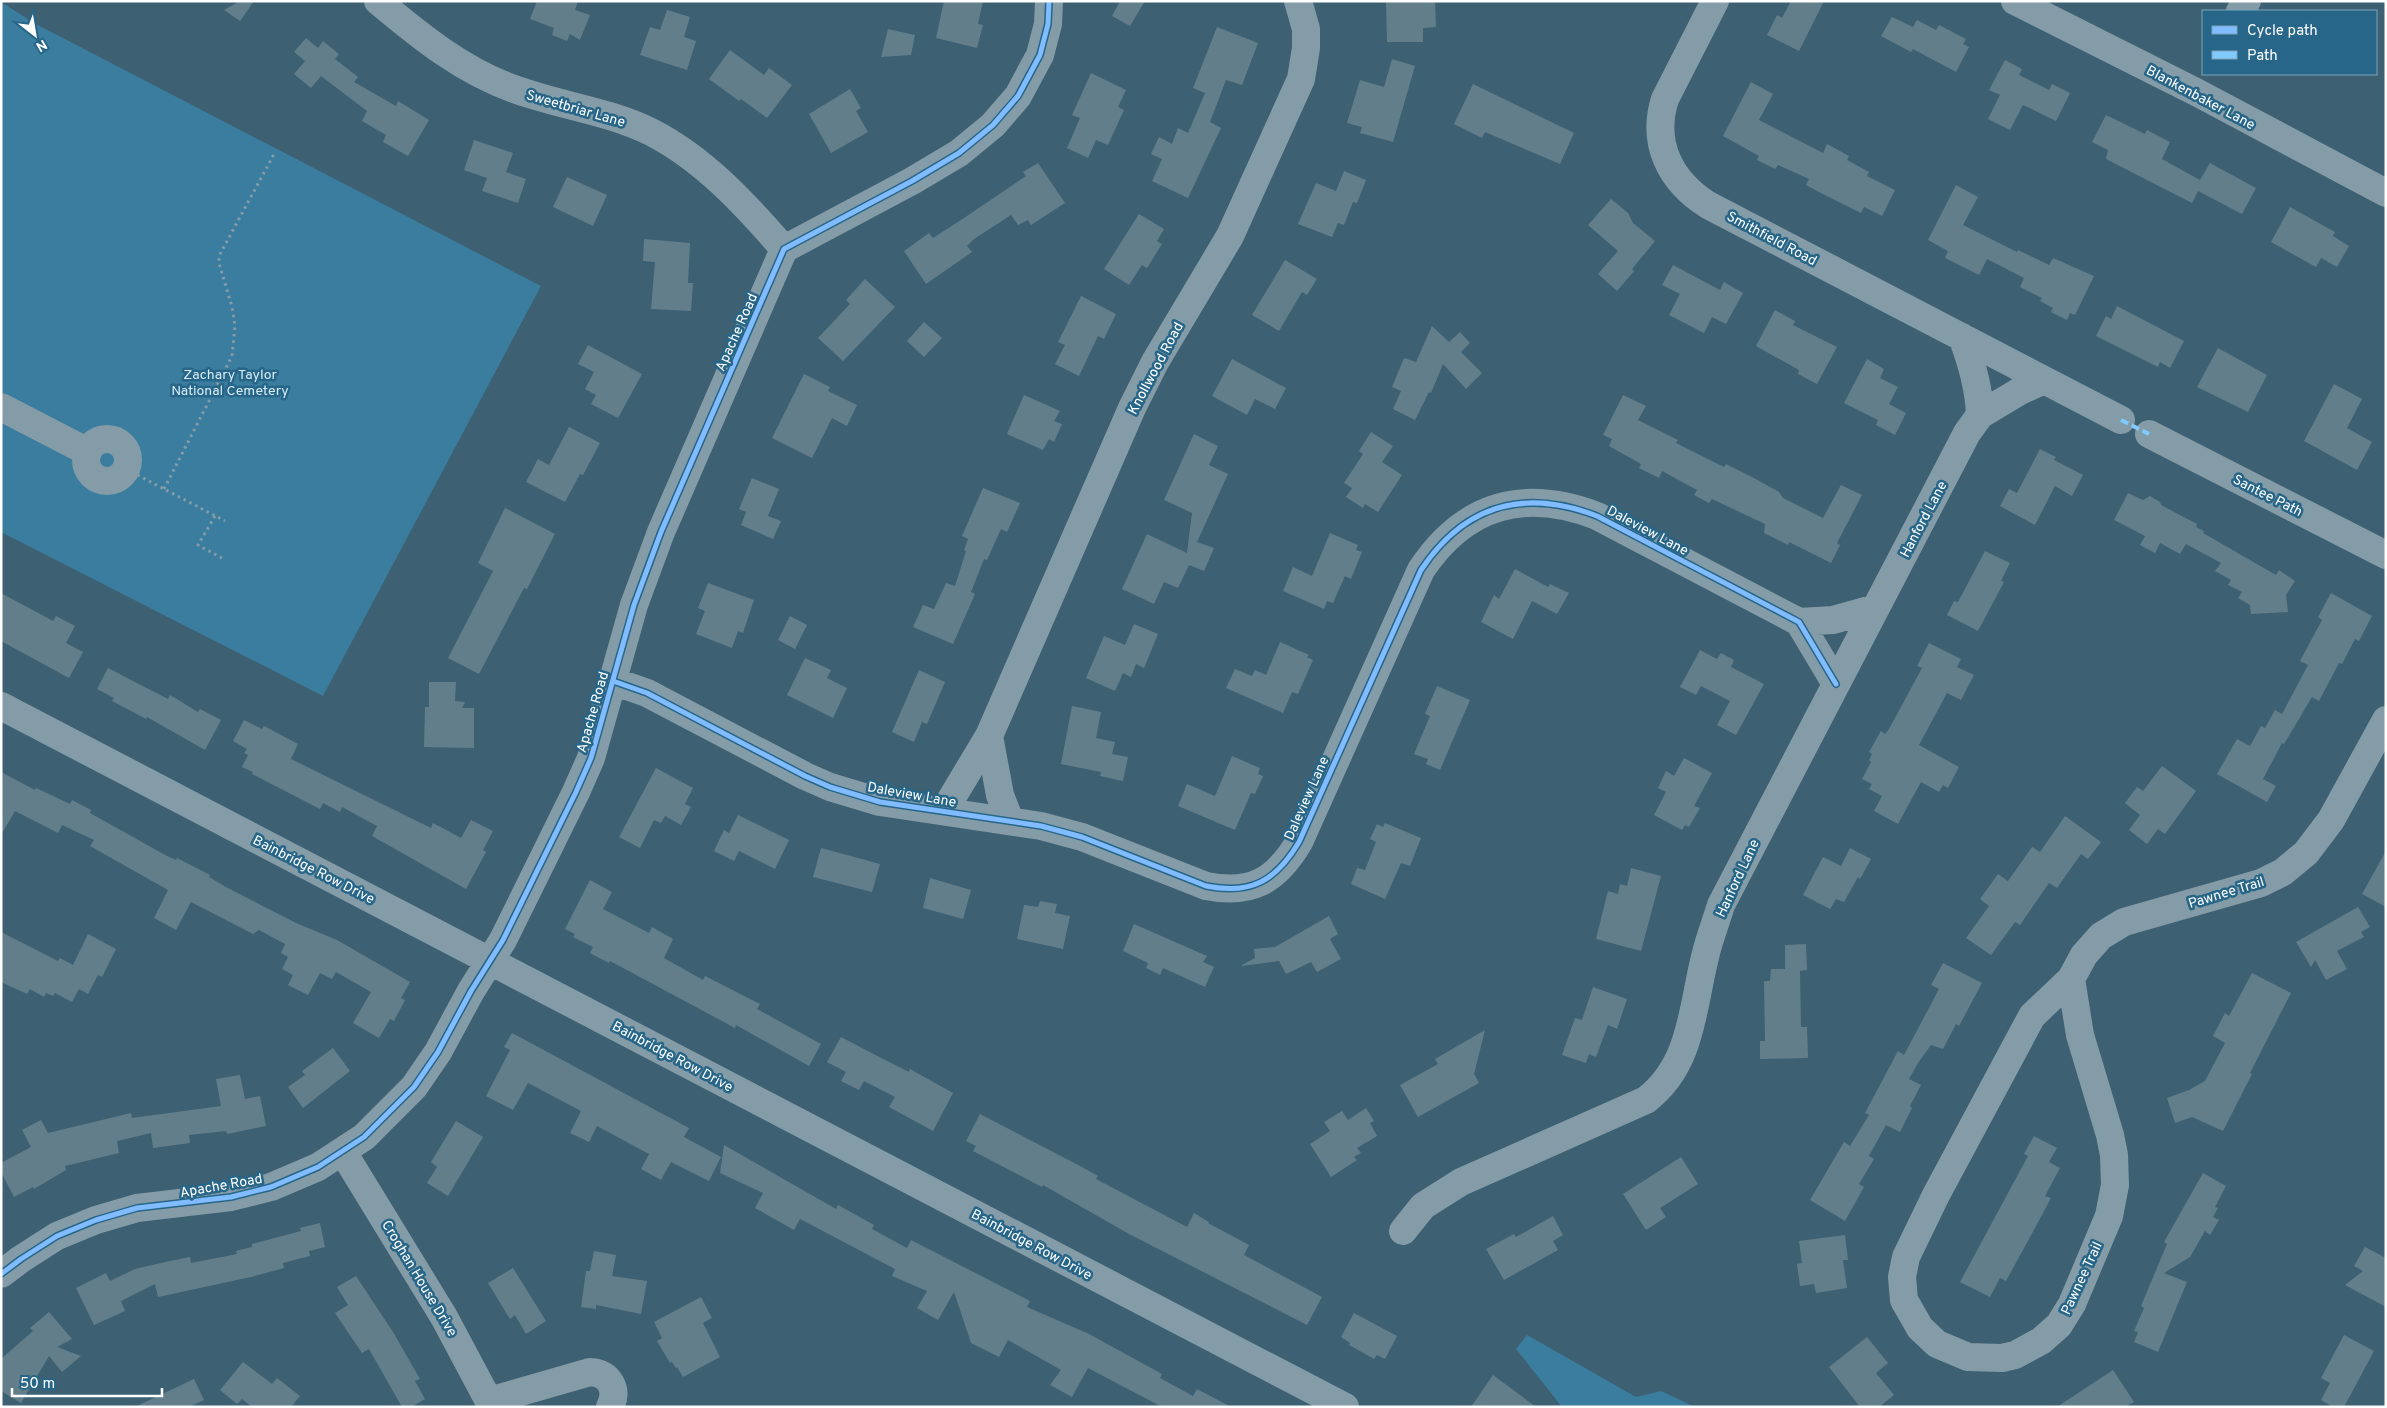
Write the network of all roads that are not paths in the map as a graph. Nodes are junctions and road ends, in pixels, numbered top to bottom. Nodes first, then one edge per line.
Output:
1 (378, 1) edge
2 (1049, 1) edge
3 (1298, 1) edge
4 (1715, 1) edge
5 (2015, 1) edge
6 (2200, 83) edge
7 (2386, 193) edge
8 (784, 249) junction
9 (1962, 337) junction
10 (2044, 380) junction
11 (1, 407) edge
12 (1980, 415) junction
13 (2121, 420) dead end
14 (2149, 434) dead end
15 (126, 469) road end
16 (2385, 554) edge
17 (1876, 608) junction
18 (1799, 622) junction
19 (613, 681) junction
20 (1836, 684) junction
21 (1, 706) edge
22 (2386, 720) edge
23 (989, 736) junction
24 (944, 811) junction
25 (1010, 821) junction
26 (490, 960) junction
27 (2071, 978) junction
28 (343, 1152) junction
29 (1403, 1231) dead end
30 (1, 1274) edge
31 (491, 1404) edge
32 (610, 1407) edge
33 (1345, 1407) edge

1 - 8 street, Sweetbriar Lane
2 - 8 street
3 - 23 street, Knollwood Road
4 - 9 street, Smithfield Road
5 - 6 street, Blankenbaker Lane
6 - 7 street, Blankenbaker Lane
8 - 19 street, Apache Road
9 - 10 street, Smithfield Road
9 - 12 street
10 - 12 street, Hanford Lane
10 - 13 street
11 - 15 street
12 - 17 street, Hanford Lane
14 - 16 street, Santee Path
17 - 18 street
17 - 20 street, Hanford Lane
18 - 20 street
18 - 25 street, Daleview Lane
19 - 24 street, Daleview Lane
19 - 26 street, Apache Road
20 - 29 street, Hanford Lane
21 - 26 street, Bainbridge Row Drive
22 - 27 street, Pawnee Trail
23 - 24 street, Knollwood Road
23 - 25 street
24 - 25 street, Daleview Lane
26 - 28 street, Apache Road
26 - 33 street, Bainbridge Row Drive
27 - 27 street, Pawnee Trail
28 - 30 street, Apache Road
28 - 31 street, Croghan House Drive
31 - 32 street

